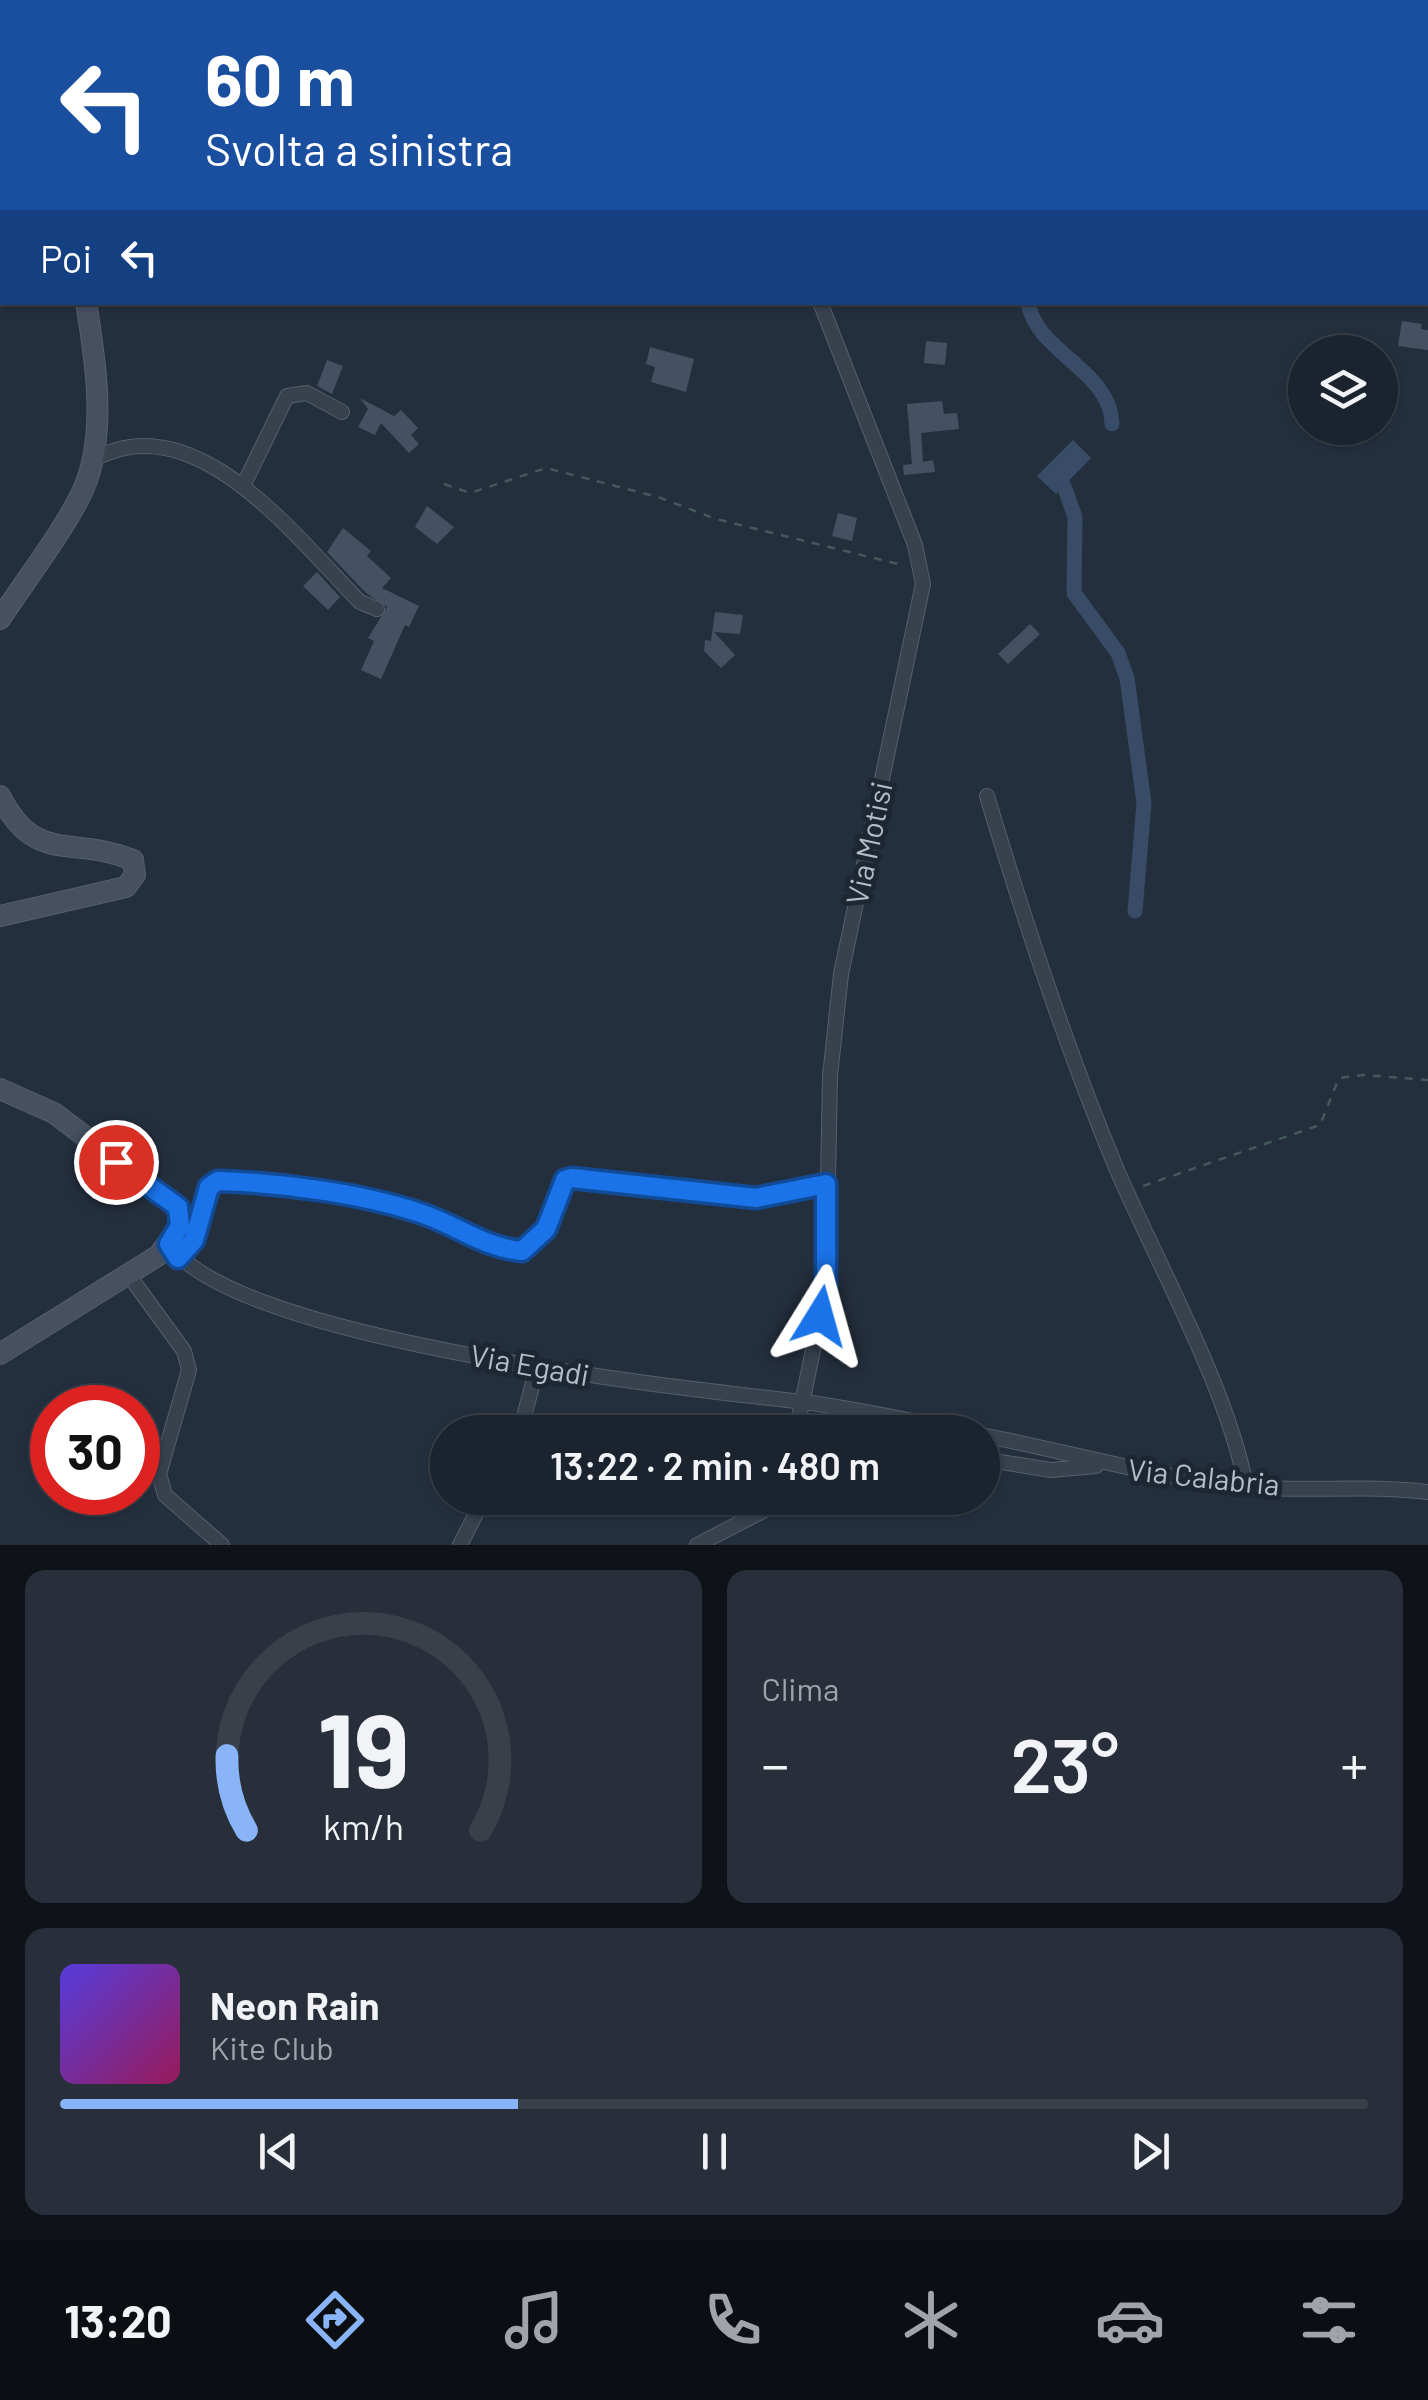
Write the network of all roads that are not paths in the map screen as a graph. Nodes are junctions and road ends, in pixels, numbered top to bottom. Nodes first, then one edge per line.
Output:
1 (86, 305) edge
2 (821, 305) edge
3 (342, 412) dead end
4 (90, 462) junction
5 (243, 486) junction
6 (377, 608) dead end
7 (0, 619) edge
8 (0, 796) edge
9 (987, 796) dead end
10 (0, 916) edge
11 (0, 1089) edge
12 (826, 1184) junction
13 (174, 1251) junction
14 (128, 1274) junction
15 (0, 1354) edge
16 (537, 1367) junction
17 (799, 1402) junction
18 (524, 1415) edge
19 (798, 1415) edge
20 (858, 1415) edge
21 (1000, 1439) edge
22 (1000, 1461) edge
23 (1109, 1465) junction
24 (1246, 1486) junction
25 (1428, 1492) edge
26 (475, 1515) edge
27 (755, 1515) edge
28 (222, 1545) edge
29 (460, 1545) edge
30 (697, 1545) edge

1 - 4 main road
2 - 12 street, Via Motisi
3 - 5 street
4 - 5 street
4 - 7 main road
5 - 6 street
8 - 10 main road
9 - 24 street
11 - 13 main road
12 - 13 street
12 - 17 street, Via Motisi
13 - 14 main road
13 - 16 street, Via Egadi
14 - 15 main road
14 - 28 street
16 - 17 street, Via Egadi
16 - 18 street
17 - 19 street, Via Motisi
17 - 20 street, Via Egadi
21 - 23 street, Via Calabria
22 - 23 street
23 - 24 street, Via Calabria
24 - 25 street, Via Calabria
26 - 29 street
27 - 30 street

